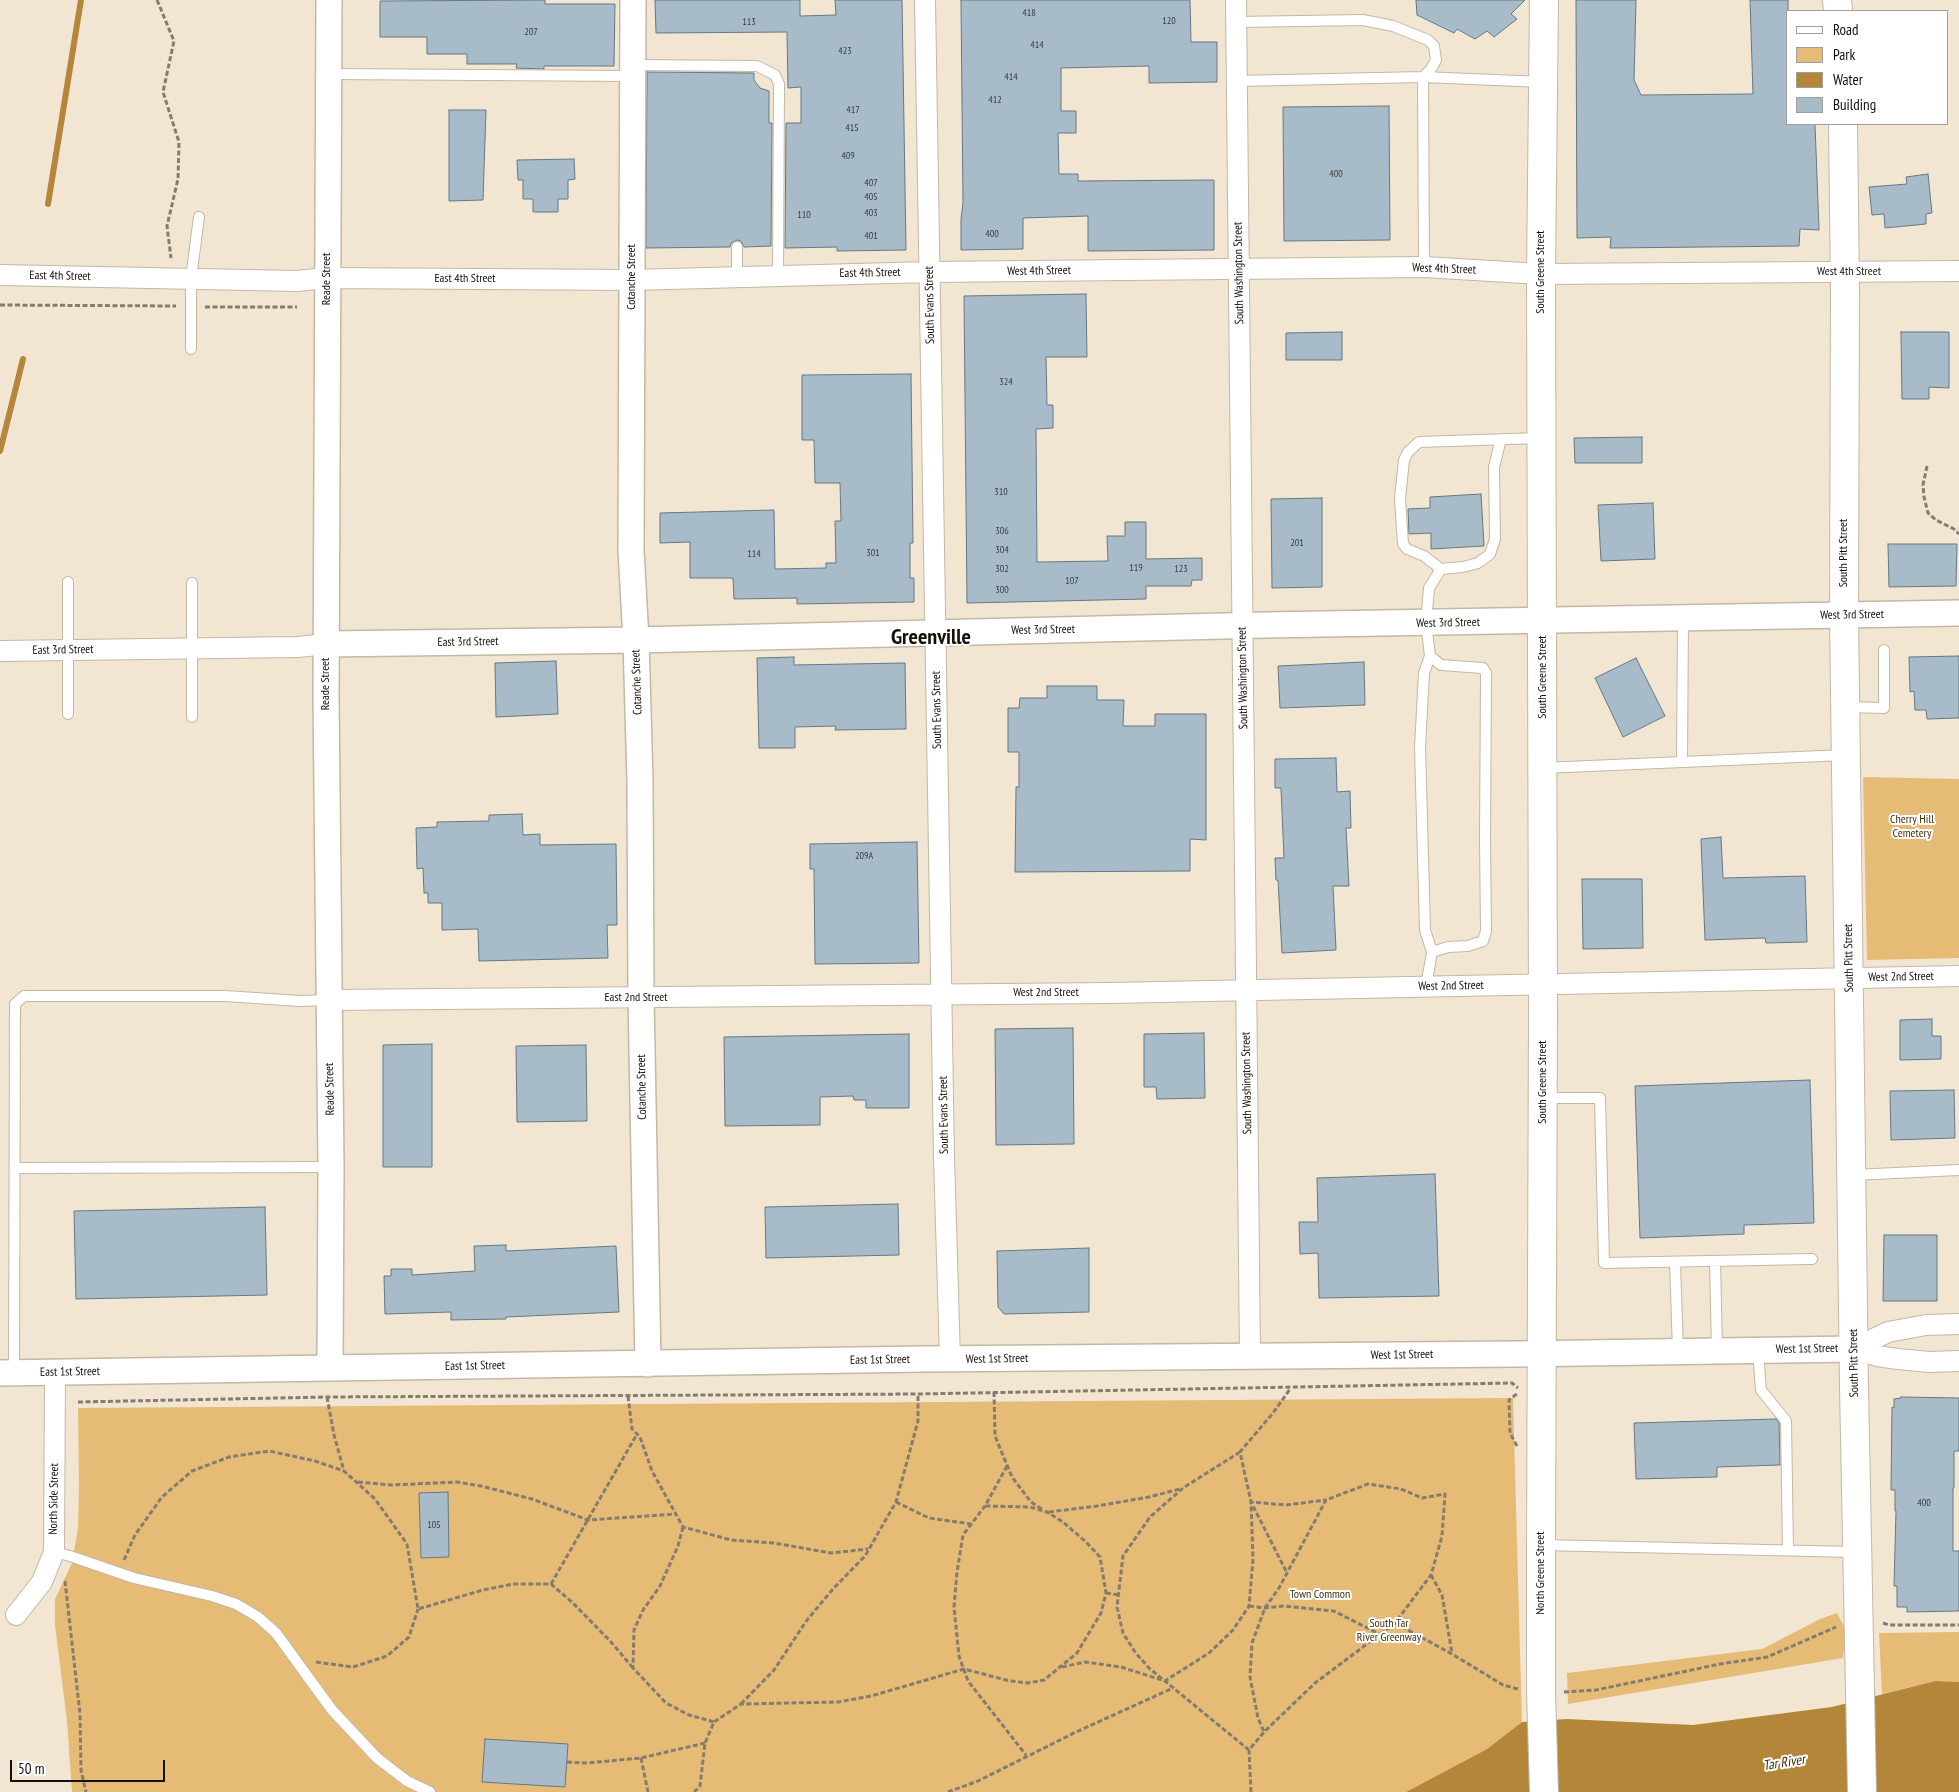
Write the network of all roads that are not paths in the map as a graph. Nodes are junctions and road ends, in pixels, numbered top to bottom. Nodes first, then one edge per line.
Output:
1 (329, 0) edge
2 (633, 0) edge
3 (925, 0) edge
4 (1236, 0) edge
5 (1544, 0) edge
6 (1236, 22) junction
7 (633, 70) junction
8 (328, 74) junction
9 (1423, 77) junction
10 (1236, 81) junction
11 (1544, 82) junction
12 (1842, 125) edge
13 (199, 217) dead end
14 (737, 247) dead end
15 (1424, 267) junction
16 (192, 269) junction
17 (1238, 269) junction
18 (1959, 271) edge
19 (930, 272) junction
20 (1845, 272) junction
21 (1541, 274) junction
22 (0, 275) edge
23 (778, 275) junction
24 (737, 276) junction
25 (326, 278) junction
26 (632, 280) junction
27 (192, 349) dead end
28 (1542, 438) junction
29 (1501, 439) junction
30 (1442, 569) junction
31 (68, 582) dead end
32 (192, 583) dead end
33 (1959, 613) edge
34 (1844, 615) junction
35 (1683, 618) junction
36 (1542, 621) junction
37 (1426, 623) junction
38 (1242, 626) junction
39 (936, 633) junction
40 (636, 640) junction
41 (326, 644) junction
42 (191, 647) junction
43 (68, 649) junction
44 (1884, 650) dead end
45 (0, 651) edge
46 (1430, 656) junction
47 (1845, 707) junction
48 (68, 714) dead end
49 (192, 717) dead end
50 (1846, 755) junction
51 (1682, 762) junction
52 (1543, 768) junction
53 (1432, 952) junction
54 (1959, 976) edge
55 (1849, 978) junction
56 (1543, 984) junction
57 (1426, 987) junction
58 (1246, 990) junction
59 (942, 994) junction
60 (641, 998) junction
61 (329, 1000) junction
62 (1543, 1098) junction
63 (331, 1166) junction
64 (15, 1168) junction
65 (1959, 1170) edge
66 (1852, 1175) junction
67 (1812, 1259) dead end
68 (1715, 1261) junction
69 (1674, 1262) junction
70 (1959, 1324) edge
71 (1853, 1349) junction
72 (1758, 1350) junction
73 (1717, 1351) junction
74 (1678, 1352) junction
75 (1543, 1354) junction
76 (1250, 1356) junction
77 (950, 1359) junction
78 (1959, 1361) edge
79 (648, 1364) junction
80 (330, 1368) junction
81 (55, 1372) junction
82 (7, 1373) edge
83 (1541, 1545) junction
84 (1788, 1550) junction
85 (1856, 1552) junction
86 (62, 1554) junction
87 (16, 1615) dead end
88 (430, 1792) edge
89 (1544, 1792) edge
90 (1862, 1792) edge

1 - 8 street, Reade Street
2 - 7 street, Cotanche Street
3 - 19 street, South Evans Street
4 - 6 street, South Washington Street
5 - 11 main road, South Greene Street
6 - 9 lane
6 - 10 street, South Washington Street
7 - 8 lane
7 - 23 lane
7 - 26 street, Cotanche Street
8 - 25 street, Reade Street
9 - 10 lane
9 - 11 lane
9 - 15 lane
10 - 17 street, South Washington Street
11 - 21 main road, South Greene Street
12 - 20 main road, South Pitt Street
13 - 16 lane
14 - 24 lane
15 - 17 street, West 4th Street
15 - 21 street, West 4th Street
16 - 22 street, East 4th Street
16 - 25 street, East 4th Street
16 - 27 lane
17 - 19 street, West 4th Street
17 - 38 street, South Washington Street
18 - 20 street, West 4th Street
19 - 23 street, East 4th Street
19 - 39 street, South Evans Street
20 - 21 street, West 4th Street
20 - 34 main road, South Pitt Street
21 - 28 main road, South Greene Street
23 - 24 street, East 4th Street
24 - 26 street, East 4th Street
25 - 26 street, East 4th Street
25 - 41 street, Reade Street
26 - 40 street, Cotanche Street
28 - 29 lane
28 - 36 main road, South Greene Street
29 - 30 lane
29 - 30 lane
30 - 37 lane
31 - 43 lane
32 - 42 lane
33 - 34 street, West 3rd Street
34 - 35 street, West 3rd Street
34 - 47 main road, South Pitt Street
35 - 36 street, West 3rd Street
35 - 51 lane
36 - 37 street, West 3rd Street
36 - 52 main road, South Greene Street
37 - 38 street, West 3rd Street
37 - 46 lane
38 - 39 street, West 3rd Street
38 - 58 street, South Washington Street
39 - 40 street, East 3rd Street
39 - 59 street, South Evans Street
40 - 41 street, East 3rd Street
40 - 60 street, Cotanche Street
41 - 42 street, East 3rd Street
41 - 61 street, Reade Street
42 - 43 street, East 3rd Street
42 - 49 lane
43 - 45 street, East 3rd Street
43 - 48 lane
44 - 47 lane
46 - 53 lane
46 - 53 lane
47 - 50 main road, South Pitt Street
50 - 51 lane
50 - 55 main road, South Pitt Street
51 - 52 lane
52 - 56 main road, South Greene Street
53 - 57 lane
54 - 55 street, West 2nd Street
55 - 56 street, West 2nd Street
55 - 66 main road, South Pitt Street
56 - 57 street, West 2nd Street
56 - 62 main road, South Greene Street
57 - 58 street, West 2nd Street
58 - 59 street, West 2nd Street
58 - 76 street, South Washington Street
59 - 60 street, East 2nd Street
59 - 77 street, South Evans Street
60 - 61 street, East 2nd Street
60 - 79 street, Cotanche Street
61 - 63 street, Reade Street
61 - 64 lane
62 - 69 lane
62 - 75 main road, South Greene Street
63 - 64 lane
63 - 80 street, Reade Street
64 - 82 lane
65 - 66 lane
66 - 71 main road, South Pitt Street
67 - 68 lane
68 - 69 lane
68 - 73 lane
69 - 74 lane
70 - 71 street
71 - 72 street, West 1st Street
71 - 78 street
71 - 85 main road, South Pitt Street
72 - 73 street, West 1st Street
72 - 84 lane
73 - 74 street, West 1st Street
74 - 75 street, West 1st Street
75 - 76 street, West 1st Street
75 - 83 main road, North Greene Street
76 - 77 street, West 1st Street
77 - 79 street, East 1st Street
79 - 80 street, East 1st Street
80 - 81 street, East 1st Street
81 - 82 street, East 1st Street
81 - 86 street, North Side Street
83 - 84 lane
83 - 89 main road, North Greene Street
84 - 85 lane
85 - 90 main road, South Pitt Street
86 - 87 street, North Side Street
86 - 88 lane

